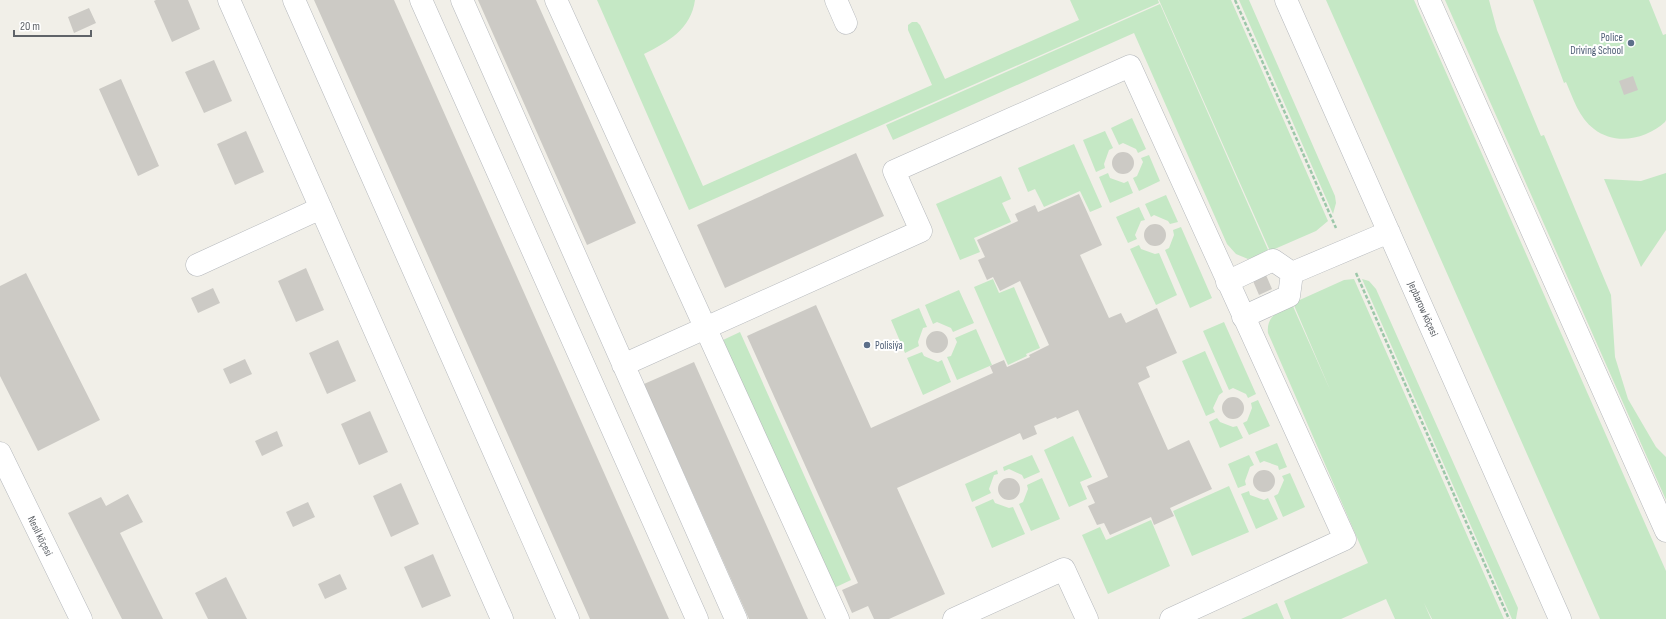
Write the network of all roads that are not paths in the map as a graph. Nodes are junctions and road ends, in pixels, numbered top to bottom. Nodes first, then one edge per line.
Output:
1 (229, 0) edge
2 (294, 0) edge
3 (421, 0) edge
4 (462, 0) edge
5 (556, 0) edge
6 (836, 0) edge
7 (1286, 0) edge
8 (1429, 0) edge
9 (846, 23) dead end
10 (321, 208) junction
11 (1389, 232) junction
12 (197, 265) dead end
13 (1292, 273) junction
14 (1227, 282) junction
15 (1244, 317) junction
16 (705, 328) junction
17 (623, 365) junction
18 (0, 453) edge
19 (1666, 531) edge
20 (80, 619) edge
21 (502, 619) edge
22 (568, 619) edge
23 (697, 619) edge
24 (736, 619) edge
25 (838, 619) edge
26 (954, 619) edge
27 (1087, 619) edge
28 (1171, 619) edge
29 (1560, 619) edge

1 - 10 street
2 - 22 street
3 - 23 street
4 - 17 street
5 - 16 street
6 - 9 street
7 - 11 street, Jepbarow köçesi
8 - 19 street
10 - 12 street
10 - 21 street
11 - 13 street
11 - 29 street, Jepbarow köçesi
13 - 14 street
13 - 15 street
14 - 15 street
14 - 16 street
15 - 28 street
16 - 17 street
16 - 25 street
17 - 24 street
18 - 20 street, Nesil köçesi
26 - 27 street

